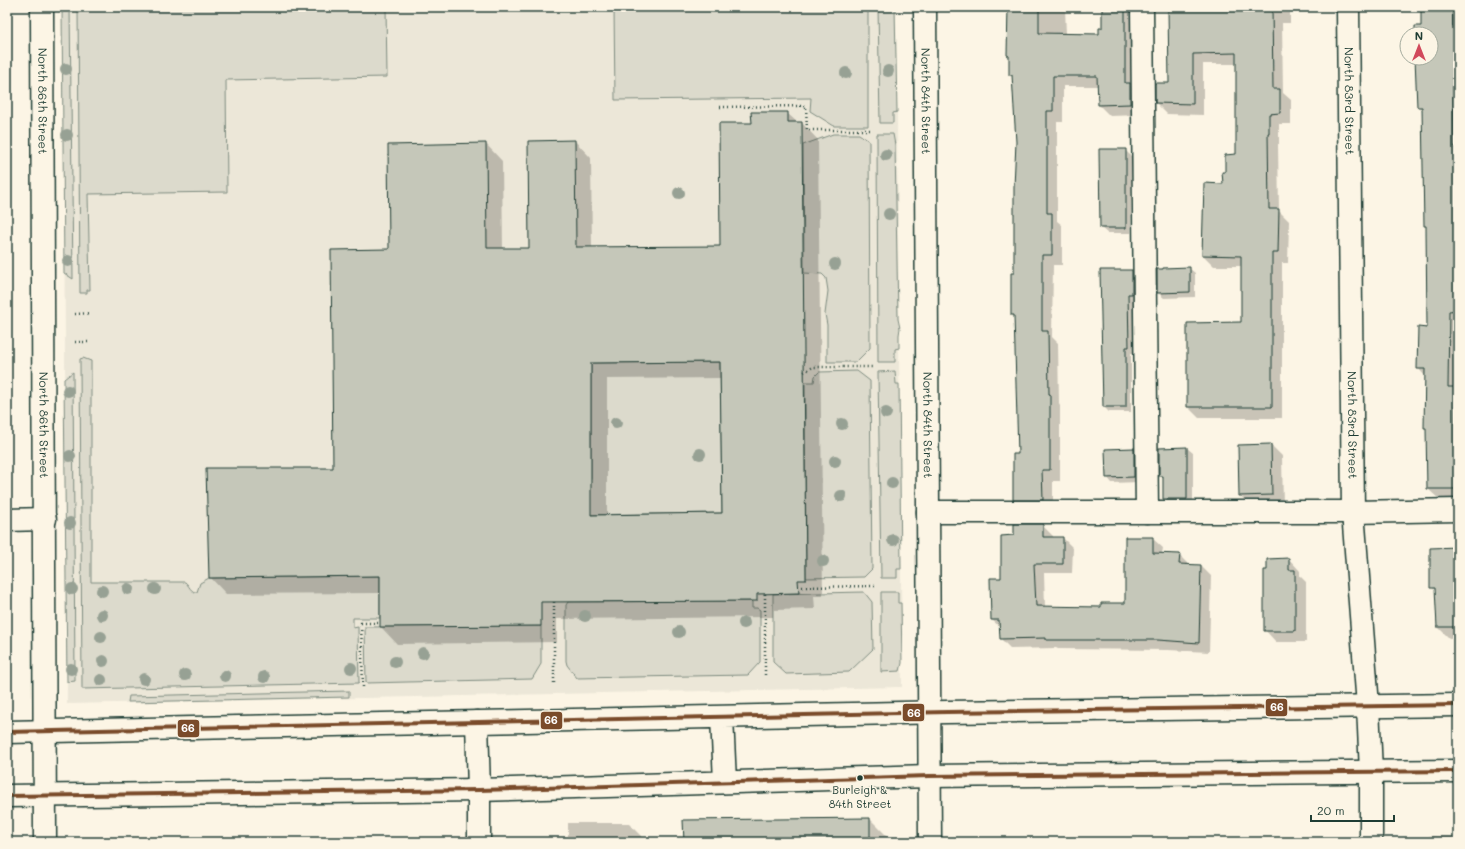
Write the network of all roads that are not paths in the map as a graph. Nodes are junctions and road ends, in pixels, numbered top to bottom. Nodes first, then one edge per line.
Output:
1 (42, 7) edge
2 (925, 7) edge
3 (1142, 7) edge
4 (1348, 7) edge
5 (1458, 510) edge
6 (928, 512) junction
7 (1147, 512) junction
8 (1353, 512) junction
9 (7, 520) edge
10 (45, 520) junction
11 (1458, 705) edge
12 (1368, 706) junction
13 (929, 712) junction
14 (722, 716) junction
15 (477, 722) junction
16 (45, 730) junction
17 (7, 732) edge
18 (1458, 771) edge
19 (1371, 772) junction
20 (930, 776) junction
21 (725, 782) junction
22 (479, 790) junction
23 (7, 796) edge
24 (45, 796) junction
25 (46, 842) edge
26 (479, 842) edge
27 (930, 842) edge
28 (1371, 842) edge

1 - 10 main road, North 86th Street
2 - 6 main road, North 84th Street
3 - 7 main road
4 - 8 main road, North 83rd Street
5 - 8 main road
6 - 7 main road
6 - 13 main road, North 84th Street
7 - 8 main road
8 - 12 main road, North 83rd Street
9 - 10 main road
10 - 16 main road, North 86th Street
11 - 12 main road
12 - 13 main road
12 - 19 main road, North 83rd Street
13 - 14 main road
13 - 20 main road, North 84th Street
14 - 15 main road
14 - 21 main road
15 - 16 main road
15 - 22 main road
16 - 17 main road
16 - 24 main road, North 86th Street
18 - 19 main road
19 - 20 main road
19 - 28 main road, North 83rd Street
20 - 21 main road
20 - 27 main road, North 84th Street
21 - 22 main road
22 - 24 main road
22 - 26 main road
23 - 24 main road
24 - 25 main road, North 86th Street

